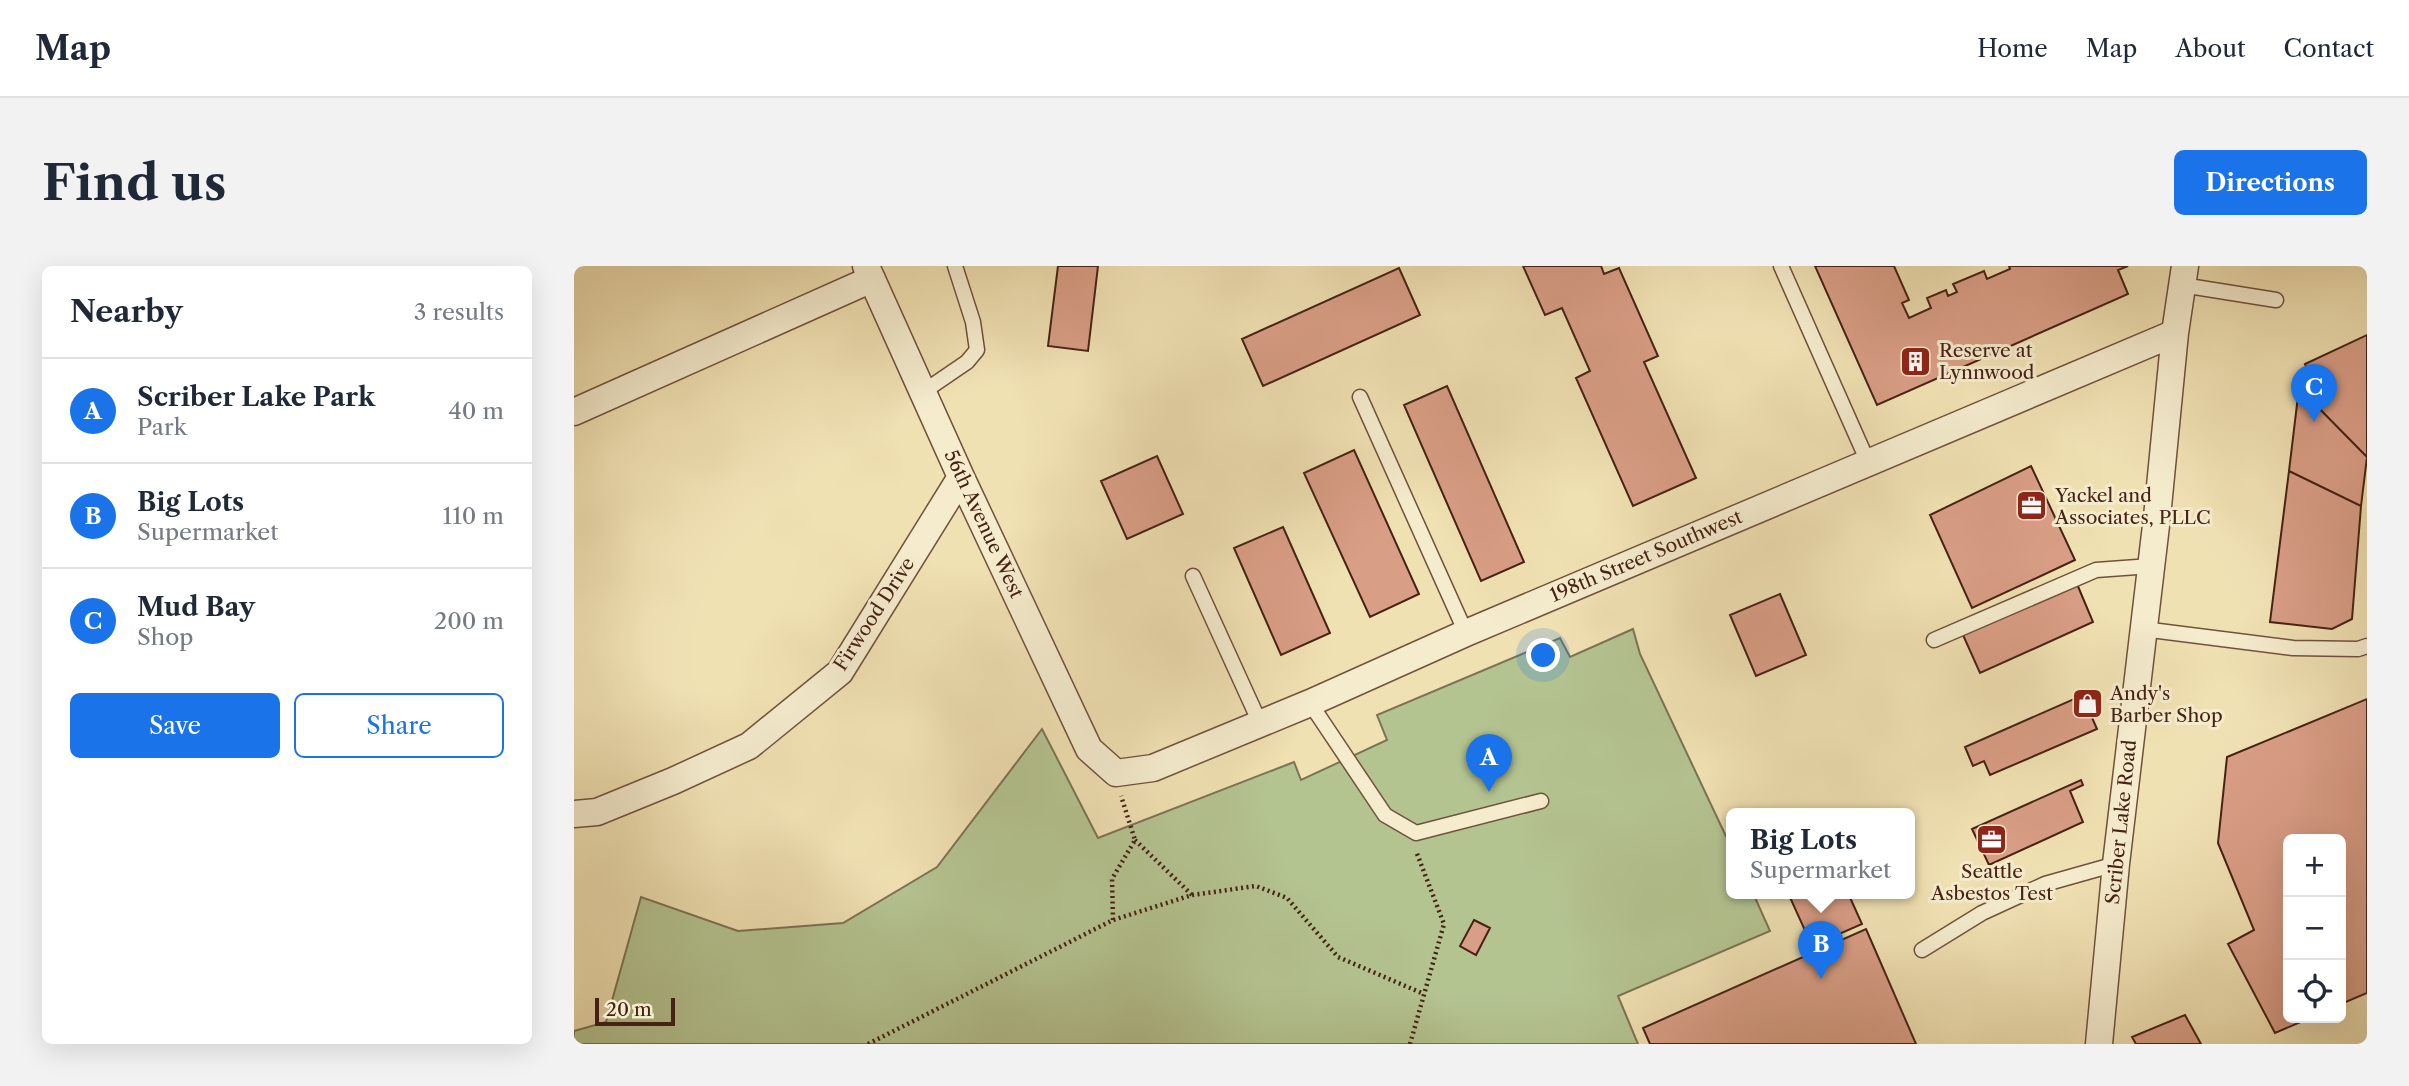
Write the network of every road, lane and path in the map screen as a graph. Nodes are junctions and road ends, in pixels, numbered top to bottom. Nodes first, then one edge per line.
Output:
1 (955, 266) edge
2 (1781, 266) edge
3 (869, 272) edge
4 (2184, 275) edge
5 (2276, 300) dead end
6 (2175, 333) junction
7 (923, 392) junction
8 (1360, 397) dead end
9 (574, 412) edge
10 (1868, 462) junction
11 (961, 477) junction
12 (2151, 566) junction
13 (1193, 576) dead end
14 (2143, 629) junction
15 (1466, 633) junction
16 (1934, 640) dead end
17 (2367, 646) edge
18 (1310, 703) junction
19 (1260, 723) junction
20 (1116, 773) junction
21 (1541, 802) dead end
22 (574, 814) edge
23 (1416, 833) junction
24 (1135, 840) junction
25 (2116, 864) junction
26 (1192, 895) junction
27 (1113, 920) junction
28 (1922, 950) dead end
29 (1424, 994) junction
30 (868, 1044) edge
31 (1410, 1044) edge
32 (2099, 1044) edge

1 - 7 lane
2 - 10 lane
3 - 7 street, 56th Avenue West
3 - 9 street
4 - 5 lane
4 - 6 street, Scriber Lake Road
6 - 10 street, 198th Street Southwest
6 - 12 street, Scriber Lake Road
7 - 11 street, 56th Avenue West
8 - 15 lane
10 - 15 street, 198th Street Southwest
11 - 20 street, 56th Avenue West
11 - 22 street, Firwood Drive
12 - 14 street, Scriber Lake Road
12 - 16 lane
13 - 19 lane
14 - 17 lane
14 - 25 street, Scriber Lake Road
15 - 18 street, 198th Street Southwest
18 - 19 street, 198th Street Southwest
18 - 23 lane
19 - 20 street, 198th Street Southwest
20 - 24 path
21 - 23 lane
23 - 29 path
24 - 26 path
24 - 27 path
25 - 28 lane
25 - 32 street, Scriber Lake Road
26 - 27 path
26 - 29 path
27 - 30 path
29 - 31 path

